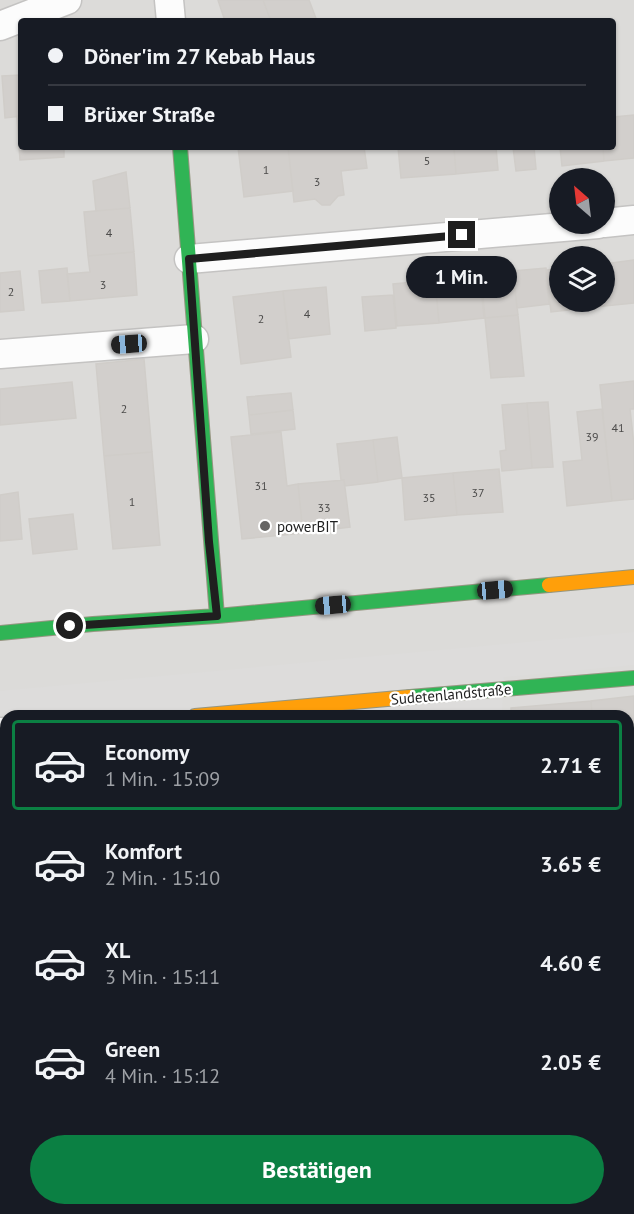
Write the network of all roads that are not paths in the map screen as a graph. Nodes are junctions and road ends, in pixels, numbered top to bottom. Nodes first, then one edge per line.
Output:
1 (67, 0) edge
2 (169, 0) edge
3 (21, 18) edge
4 (171, 18) edge
5 (18, 19) edge
6 (0, 26) edge
7 (180, 150) edge
8 (634, 220) edge
9 (615, 222) edge
10 (549, 228) edge
11 (189, 259) junction
12 (194, 339) junction
13 (0, 354) edge
14 (634, 577) edge
15 (217, 616) junction
16 (0, 633) edge
17 (634, 678) edge
18 (264, 710) edge

1 - 3 street
2 - 4 street
5 - 6 street
7 - 11 street
8 - 9 street
10 - 11 street
11 - 12 street
12 - 13 street
12 - 15 street
14 - 15 street
15 - 16 street
17 - 18 street, Sudetenlandstraße

